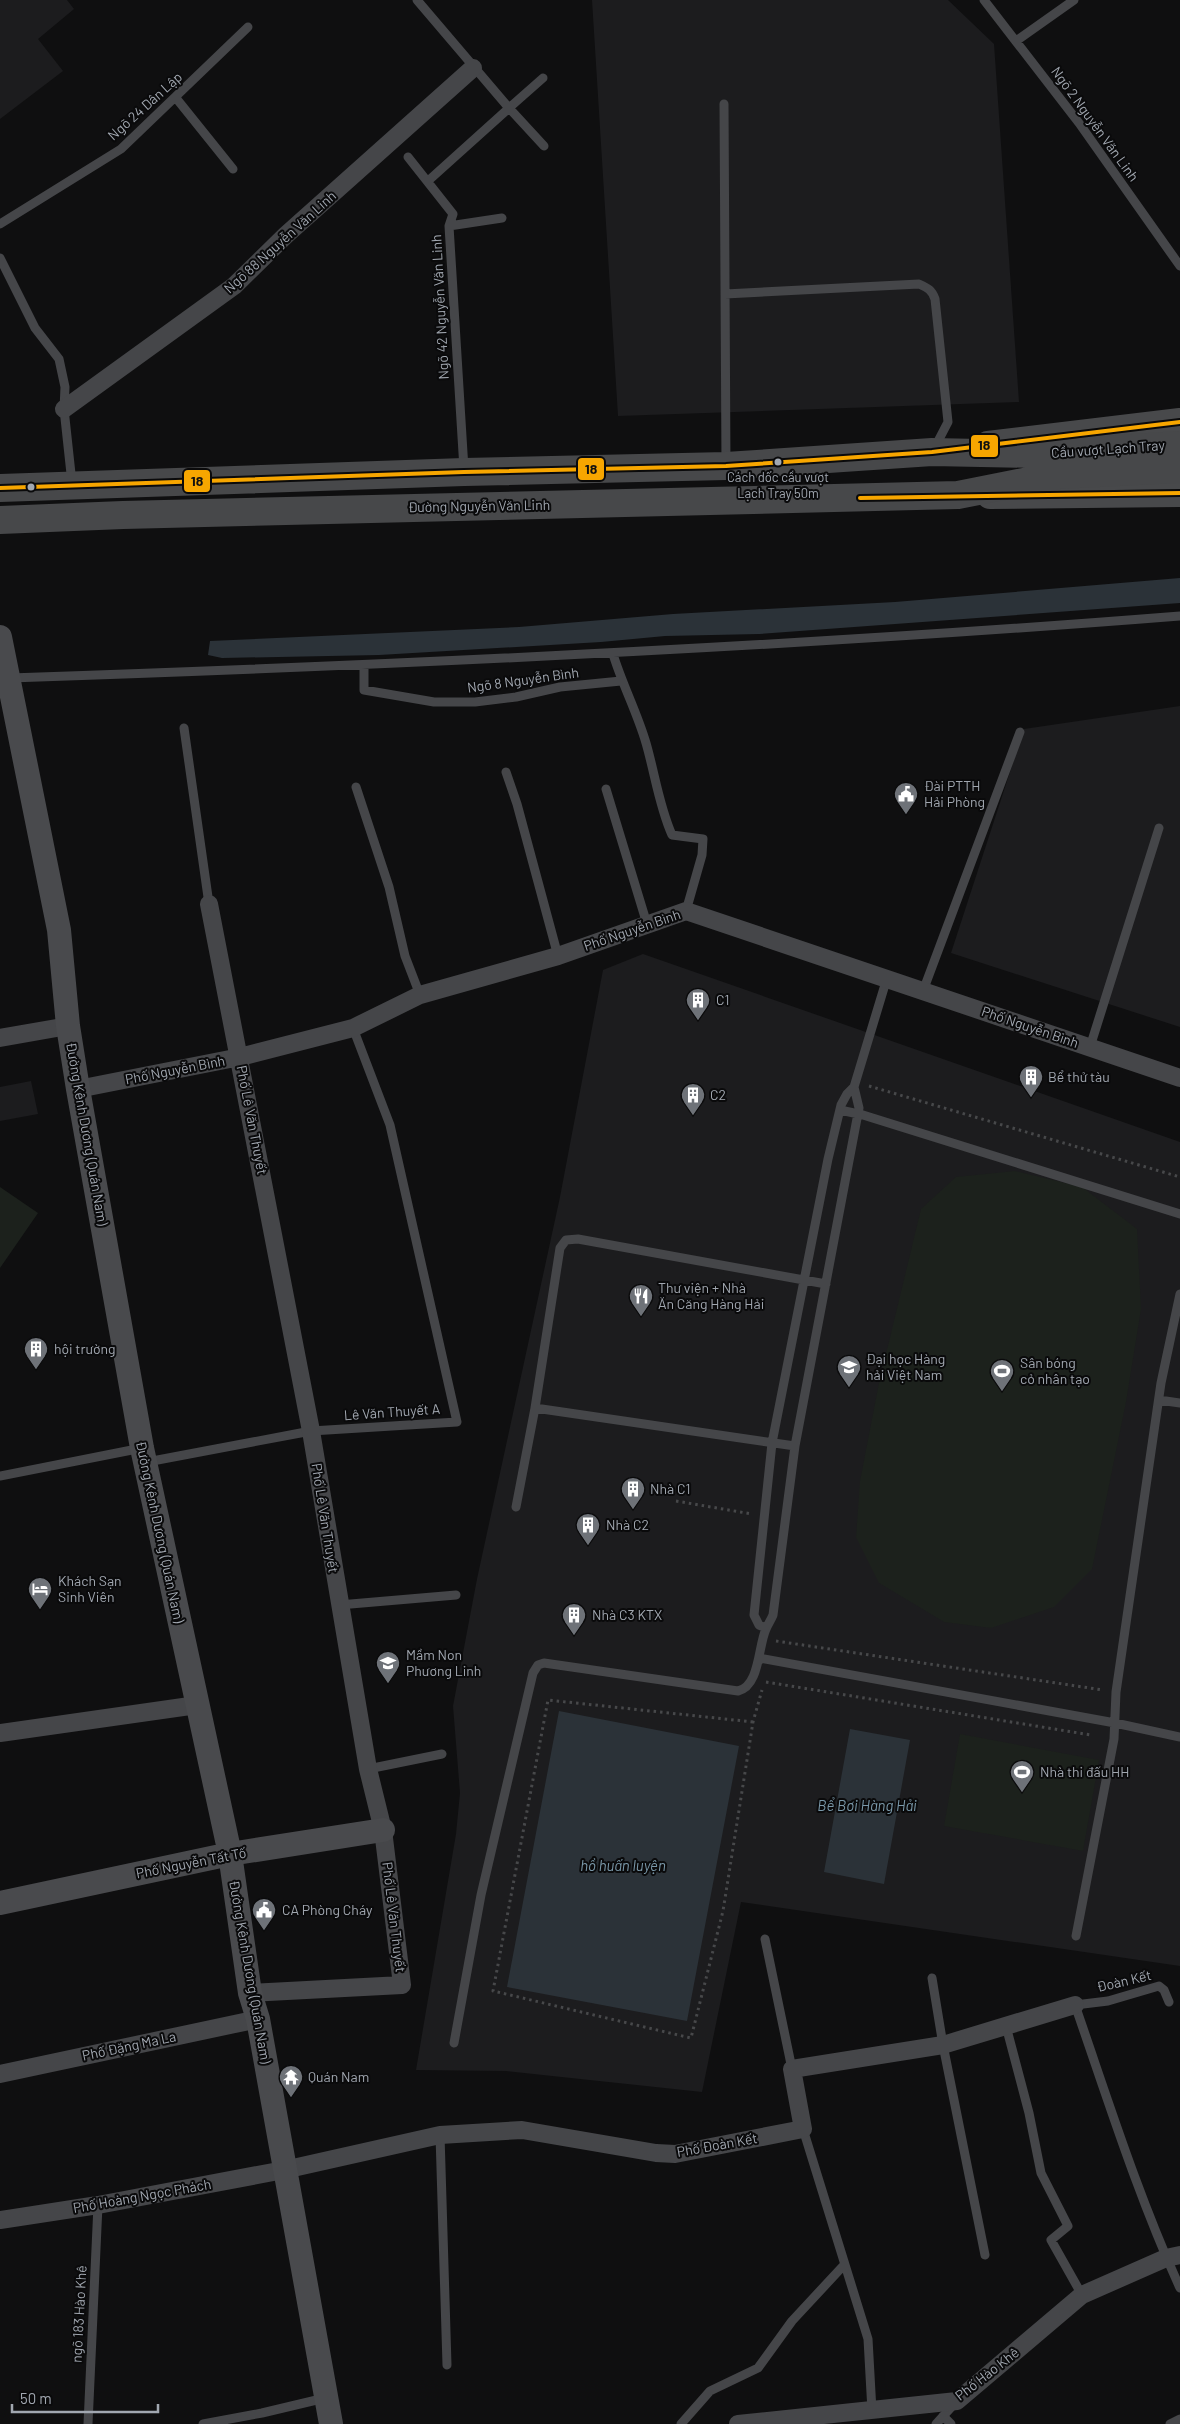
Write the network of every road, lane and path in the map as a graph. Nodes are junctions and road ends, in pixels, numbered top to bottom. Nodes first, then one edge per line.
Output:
1 (417, 0) edge
2 (984, 0) edge
3 (1074, 0) edge
4 (248, 27) dead end
5 (1016, 41) junction
6 (473, 68) junction
7 (543, 78) dead end
8 (176, 98) junction
9 (724, 104) dead end
10 (509, 108) junction
11 (544, 146) dead end
12 (408, 157) dead end
13 (233, 169) dead end
14 (428, 181) junction
15 (502, 218) dead end
16 (0, 224) edge
17 (449, 226) junction
18 (0, 258) edge
19 (1180, 266) edge
20 (725, 294) junction
21 (64, 409) junction
22 (1180, 422) edge
23 (1180, 445) edge
24 (932, 452) junction
25 (726, 466) junction
26 (1180, 469) edge
27 (464, 472) junction
28 (1059, 476) joint
29 (72, 485) junction
30 (0, 488) edge
31 (1180, 493) edge
32 (958, 495) junction
33 (0, 520) edge
34 (1180, 616) edge
35 (0, 638) edge
36 (613, 654) junction
37 (364, 666) junction
38 (3, 679) edge
39 (620, 681) junction
40 (184, 728) dead end
41 (1020, 732) dead end
42 (506, 772) dead end
43 (356, 787) dead end
44 (606, 789) dead end
45 (1159, 828) dead end
46 (209, 904) joint
47 (686, 911) junction
48 (647, 924) junction
49 (558, 956) junction
50 (887, 978) junction
51 (923, 991) junction
52 (420, 995) junction
53 (68, 1026) junction
54 (353, 1028) junction
55 (0, 1038) edge
56 (1090, 1047) junction
57 (240, 1057) junction
58 (1180, 1078) edge
59 (854, 1087) junction
60 (78, 1089) junction
61 (840, 1110) junction
62 (860, 1115) junction
63 (1180, 1177) edge
64 (1180, 1214) edge
65 (804, 1280) junction
66 (826, 1284) junction
67 (1180, 1294) edge
68 (1159, 1400) junction
69 (1180, 1403) edge
70 (535, 1408) junction
71 (311, 1430) junction
72 (772, 1443) junction
73 (795, 1446) junction
74 (144, 1455) junction
75 (0, 1476) edge
76 (676, 1501) dead end
77 (516, 1507) dead end
78 (766, 1516) junction
79 (456, 1595) dead end
80 (339, 1605) junction
81 (766, 1628) junction
82 (777, 1636) dead end
83 (760, 1658) junction
84 (1116, 1692) junction
85 (197, 1704) junction
86 (753, 1722) junction
87 (1115, 1723) junction
88 (0, 1733) edge
89 (1180, 1737) edge
90 (1114, 1739) junction
91 (442, 1754) dead end
92 (368, 1769) junction
93 (382, 1830) junction
94 (230, 1854) junction
95 (0, 1903) edge
96 (1076, 1936) dead end
97 (765, 1940) dead end
98 (932, 1978) dead end
99 (250, 1992) junction
100 (1169, 2002) dead end
101 (1075, 2005) junction
102 (258, 2019) junction
103 (1006, 2026) junction
104 (454, 2043) dead end
105 (942, 2045) junction
106 (792, 2069) junction
107 (0, 2074) edge
108 (803, 2129) junction
109 (440, 2135) junction
110 (284, 2170) junction
111 (98, 2205) junction
112 (0, 2220) edge
113 (985, 2254) dead end
114 (1173, 2256) edge
115 (844, 2265) junction
116 (1180, 2288) edge
117 (1082, 2295) junction
118 (447, 2365) dead end
119 (325, 2398) junction
120 (956, 2401) junction
121 (872, 2412) junction
122 (943, 2416) junction
123 (1180, 2419) edge
124 (88, 2424) edge
125 (203, 2424) edge
126 (331, 2424) edge
127 (681, 2424) edge
128 (738, 2424) edge
129 (936, 2424) edge
130 (951, 2424) edge
131 (1170, 2424) edge

1 - 6 lane
2 - 5 lane, Ngõ 2 Nguyễn Văn Linh
3 - 5 lane
4 - 8 lane, Ngõ 24 Dân Lập
5 - 19 lane, Ngõ 2 Nguyễn Văn Linh
6 - 10 lane
6 - 21 street, Ngõ 88 Nguyễn Văn Linh
7 - 10 lane
8 - 13 lane
8 - 16 lane, Ngõ 24 Dân Lập
9 - 20 lane
10 - 11 lane
10 - 14 lane
12 - 14 lane, Ngõ 42 Nguyễn Văn Linh
14 - 17 lane, Ngõ 42 Nguyễn Văn Linh
15 - 17 lane
17 - 27 lane, Ngõ 42 Nguyễn Văn Linh
18 - 21 lane
20 - 24 lane
20 - 25 lane
21 - 29 lane
22 - 24 main road
23 - 24 highway, Cầu vượt Lạch Tray
24 - 25 highway
25 - 27 highway
26 - 28 highway, Cầu vượt Lạch Tray
27 - 29 highway
28 - 32 highway, Đường Nguyễn Văn Linh
29 - 30 highway
31 - 32 main road, Đường Nguyễn Văn Linh
32 - 33 highway, Đường Nguyễn Văn Linh
34 - 36 lane
35 - 38 street, Đường Kênh Dương (Quán Nam)
36 - 37 lane
36 - 39 lane
37 - 38 lane
37 - 39 lane, Ngõ 8 Nguyễn Bình
38 - 53 street, Đường Kênh Dương (Quán Nam)
39 - 47 lane
40 - 46 lane
41 - 51 lane
42 - 49 lane
43 - 52 lane
44 - 48 lane
45 - 56 lane
46 - 57 street, Phố Lê Văn Thuyết
47 - 48 street, Phố Nguyễn Bình
47 - 50 street, Phố Nguyễn Bình
48 - 49 street, Phố Nguyễn Bình
49 - 52 street, Phố Nguyễn Bình
50 - 51 street, Phố Nguyễn Bình
50 - 59 lane
51 - 56 street, Phố Nguyễn Bình
52 - 54 street, Phố Nguyễn Bình
53 - 55 street
53 - 60 street, Đường Kênh Dương (Quán Nam)
54 - 57 street, Phố Nguyễn Bình
54 - 71 lane, Lê Văn Thuyết A
56 - 58 street, Phố Nguyễn Bình
57 - 60 street, Phố Nguyễn Bình
57 - 71 street, Phố Lê Văn Thuyết
59 - 61 lane
59 - 62 lane
60 - 74 street, Đường Kênh Dương (Quán Nam)
61 - 62 lane
61 - 65 lane
62 - 63 path
62 - 64 lane
62 - 66 lane
65 - 66 lane
65 - 70 lane
65 - 72 lane
66 - 73 lane
67 - 68 lane
68 - 69 lane
68 - 84 lane
70 - 72 lane
70 - 77 lane
71 - 74 lane, Lê Văn Thuyết A
71 - 80 street, Phố Lê Văn Thuyết
72 - 73 lane
72 - 78 lane
73 - 81 lane
74 - 75 lane, Lê Văn Thuyết A
74 - 85 street, Đường Kênh Dương (Quán Nam)
76 - 78 path
78 - 81 lane
79 - 80 lane
80 - 92 street, Phố Lê Văn Thuyết
81 - 83 lane
82 - 84 path
83 - 87 lane
83 - 104 lane
84 - 87 lane
85 - 88 street
85 - 94 street, Đường Kênh Dương (Quán Nam)
86 - 86 path
86 - 90 path
87 - 89 lane
87 - 90 lane
90 - 96 lane
91 - 92 lane
92 - 93 street, Phố Lê Văn Thuyết
93 - 94 street, Phố Nguyễn Tất Tố
93 - 99 street, Phố Lê Văn Thuyết
94 - 95 street, Phố Nguyễn Tất Tố
94 - 99 street, Đường Kênh Dương (Quán Nam)
97 - 106 lane
98 - 105 lane
99 - 102 street, Đường Kênh Dương (Quán Nam)
100 - 101 lane, Đoàn Kết
101 - 103 street
101 - 114 lane
102 - 107 street, Phố Đặng Ma La
102 - 110 street, Đường Kênh Dương (Quán Nam)
103 - 105 street
103 - 117 lane
105 - 106 street
105 - 113 lane
106 - 108 street
108 - 109 street, Phố Đoàn Kết
108 - 115 lane
109 - 110 street, Phố Đoàn Kết
109 - 118 lane
110 - 111 street, Phố Hoàng Ngọc Phách
110 - 119 street, Đường Kênh Dương (Quán Nam)
111 - 112 street, Phố Hoàng Ngọc Phách
111 - 124 lane, ngõ 183 Hào Khê
114 - 116 lane
114 - 117 street, Phố Hào Khê
115 - 121 lane
115 - 127 lane
117 - 120 street, Phố Hào Khê
119 - 125 lane
119 - 126 street, Đường Kênh Dương (Quán Nam)
120 - 121 street, Phố Hào Khê
120 - 122 lane
121 - 128 street, Phố Hào Khê
122 - 129 lane
122 - 130 lane
123 - 131 lane

